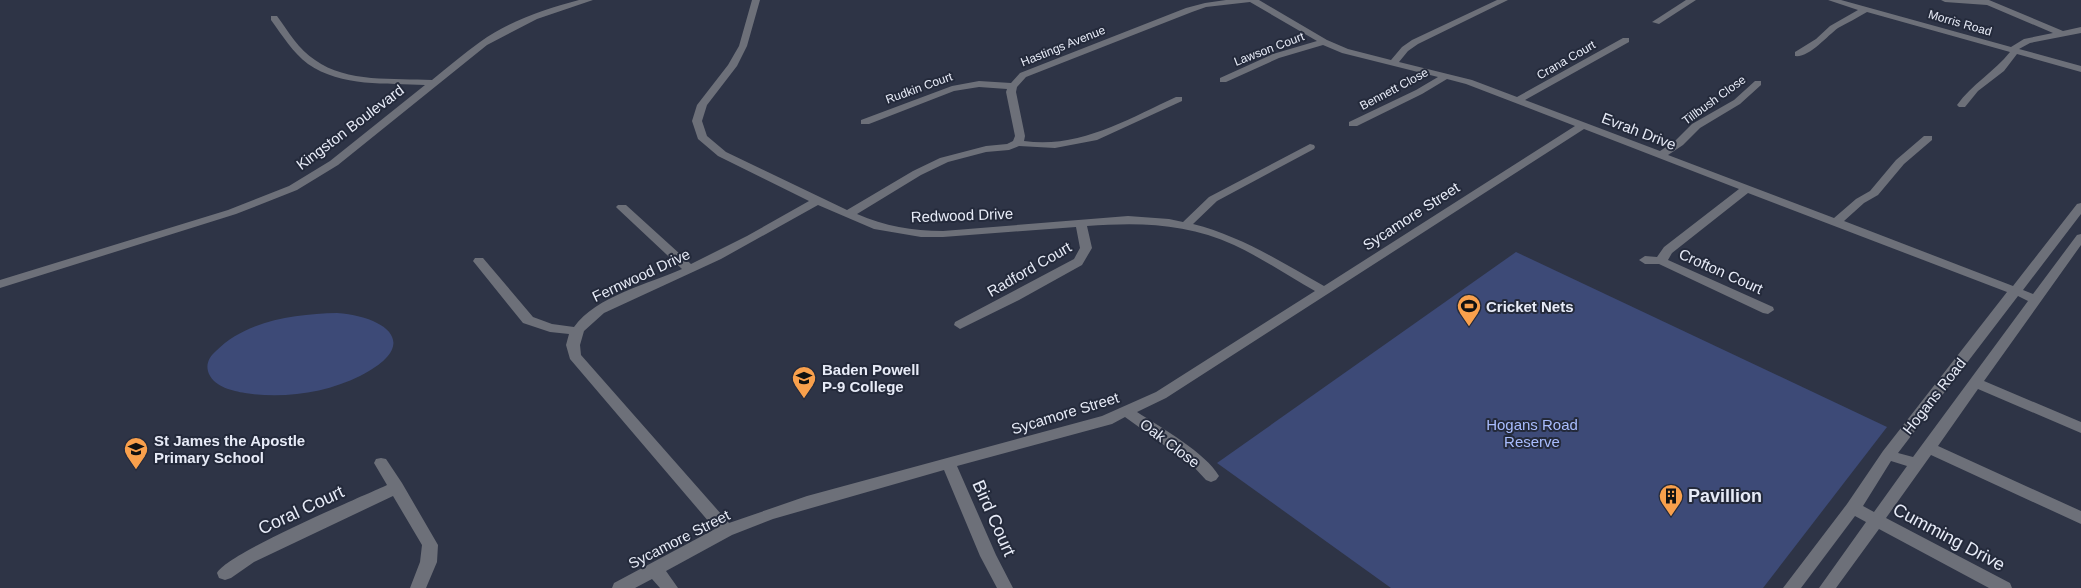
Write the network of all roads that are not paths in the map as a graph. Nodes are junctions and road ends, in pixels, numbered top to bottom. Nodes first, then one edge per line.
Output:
1 (588, 0) edge
2 (756, 0) edge
3 (1247, 0) edge
4 (1253, 0) edge
5 (1504, 0) edge
6 (1692, 0) edge
7 (1832, 0) edge
8 (1843, 0) edge
9 (1946, 0) edge
10 (1986, 2) edge
11 (1866, 10) junction
12 (274, 18) dead end
13 (1656, 22) dead end
14 (2081, 30) edge
15 (2060, 33) junction
16 (2043, 39) junction
17 (1626, 40) dead end
18 (1324, 42) junction
19 (2015, 49) junction
20 (2027, 51) junction
21 (1798, 54) dead end
22 (1393, 63) junction
23 (2081, 67) edge
24 (1446, 76) junction
25 (1223, 80) dead end
26 (433, 83) junction
27 (1758, 83) dead end
28 (1013, 86) junction
29 (1179, 99) dead end
30 (1518, 100) junction
31 (1962, 105) dead end
32 (865, 122) dead end
33 (1353, 124) dead end
34 (1584, 125) junction
35 (1928, 138) dead end
36 (1018, 143) junction
37 (1310, 147) dead end
38 (1661, 155) junction
39 (1746, 188) junction
40 (817, 201) junction
41 (2081, 206) edge
42 (622, 207) dead end
43 (848, 214) junction
44 (1836, 222) junction
45 (1080, 224) junction
46 (1186, 225) junction
47 (2081, 237) edge
48 (1644, 260) dead end
49 (479, 261) dead end
50 (1662, 261) junction
51 (690, 270) junction
52 (0, 284) edge
53 (1324, 291) junction
54 (2016, 292) junction
55 (2036, 299) junction
56 (1768, 310) dead end
57 (960, 325) dead end
58 (577, 331) junction
59 (1976, 383) junction
60 (1128, 412) junction
61 (2081, 428) edge
62 (1929, 448) junction
63 (1888, 455) junction
64 (381, 463) dead end
65 (948, 463) junction
66 (1917, 464) junction
67 (1211, 476) dead end
68 (397, 487) junction
69 (1852, 508) junction
70 (2081, 518) edge
71 (1876, 522) junction
72 (726, 531) junction
73 (654, 568) junction
74 (225, 573) dead end
75 (418, 588) edge
76 (620, 588) edge
77 (670, 588) edge
78 (1005, 588) edge
79 (1791, 588) edge
80 (1827, 588) edge
81 (2004, 588) edge

1 - 26 street, Kingston Boulevard
2 - 40 street, Redwood Drive
3 - 28 street, Hastings Avenue
4 - 18 street, Evrah Drive
5 - 22 street
6 - 13 street
7 - 11 street, Morris Road
8 - 19 street, Morris Road
9 - 10 street
10 - 15 street
11 - 19 street, Morris Road
11 - 21 street
12 - 26 street
14 - 15 street
15 - 16 street
16 - 19 street
16 - 20 street
17 - 30 street, Crana Court
18 - 22 street, Evrah Drive
18 - 25 street, Lawson Court
19 - 20 street, Morris Road
19 - 23 street, Morris Road
19 - 31 street
20 - 23 street, Morris Road
22 - 24 street, Evrah Drive
24 - 30 street, Evrah Drive
24 - 33 street, Bennett Close
26 - 52 street, Kingston Boulevard
27 - 38 street, Tillbush Close
28 - 32 street, Rudkin Court
28 - 36 street, Hastings Avenue
29 - 36 street
30 - 34 street, Evrah Drive
34 - 38 street, Evrah Drive
34 - 53 street, Sycamore Street
35 - 44 street
36 - 43 street
37 - 46 street
38 - 39 street, Evrah Drive
39 - 44 street, Evrah Drive
39 - 50 street, Crofton Court
40 - 43 street, Redwood Drive
40 - 51 street, Fernwood Drive
41 - 54 street, Hogans Road
42 - 51 street
43 - 45 street, Redwood Drive
44 - 54 street, Evrah Drive
45 - 46 street, Redwood Drive
45 - 57 street, Radford Court
46 - 53 street, Redwood Drive
47 - 55 street, Hogans Road
48 - 50 street, Crofton Court
49 - 58 street
50 - 56 street, Crofton Court
51 - 58 street, Fernwood Drive
53 - 60 street, Sycamore Street
54 - 55 street, Evrah Drive
54 - 63 street, Hogans Road
55 - 59 street, Hogans Road
58 - 72 street
59 - 61 street
59 - 62 street, Hogans Road
60 - 65 street, Sycamore Street
60 - 67 street, Oak Close
62 - 66 street, Hogans Road
62 - 70 street
63 - 66 street
63 - 69 street, Hogans Road
64 - 68 street
65 - 72 street, Sycamore Street
65 - 78 street, Bird Court
66 - 71 street, Hogans Road
68 - 74 street, Coral Court
68 - 75 street
69 - 71 street, Cumming Drive
69 - 79 street, Hogans Road
71 - 80 street, Hogans Road
71 - 81 street, Cumming Drive
72 - 73 street, Sycamore Street
73 - 76 street, Sycamore Street
73 - 77 street

